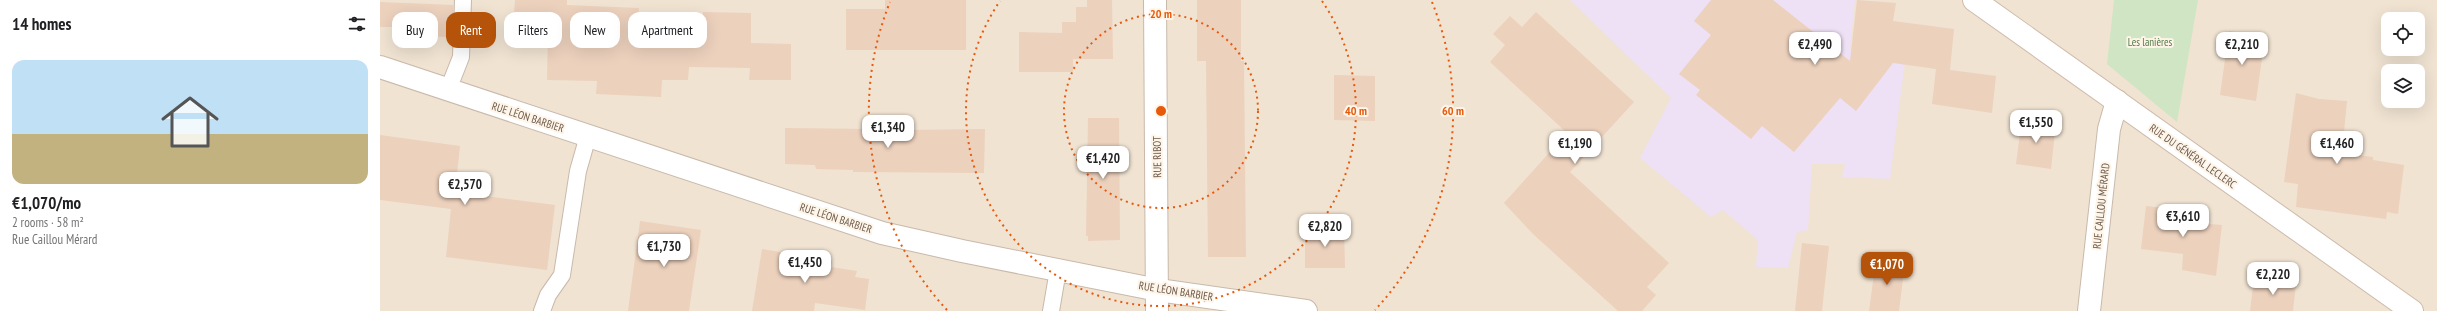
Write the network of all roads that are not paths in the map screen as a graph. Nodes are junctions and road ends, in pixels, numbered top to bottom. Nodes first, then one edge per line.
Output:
1 (463, 0) edge
2 (1155, 0) edge
3 (1974, 0) edge
4 (380, 67) edge
5 (448, 90) junction
6 (2118, 101) junction
7 (588, 136) junction
8 (1058, 270) junction
9 (1158, 301) edge
10 (542, 311) edge
11 (1051, 311) edge
12 (1306, 311) edge
13 (2089, 311) edge
14 (2412, 311) edge

1 - 5 lane
2 - 9 street, RUE RIBOT
3 - 6 street, RUE DU GÉNÉRAL LECLERC
4 - 5 street, RUE LÉON BARBIER
5 - 7 street, RUE LÉON BARBIER
6 - 13 street, RUE CAILLOU MÉRARD
6 - 14 street, RUE DU GÉNÉRAL LECLERC
7 - 8 street, RUE LÉON BARBIER
7 - 10 lane
8 - 9 street, RUE LÉON BARBIER
8 - 11 lane
9 - 12 street, RUE LÉON BARBIER

